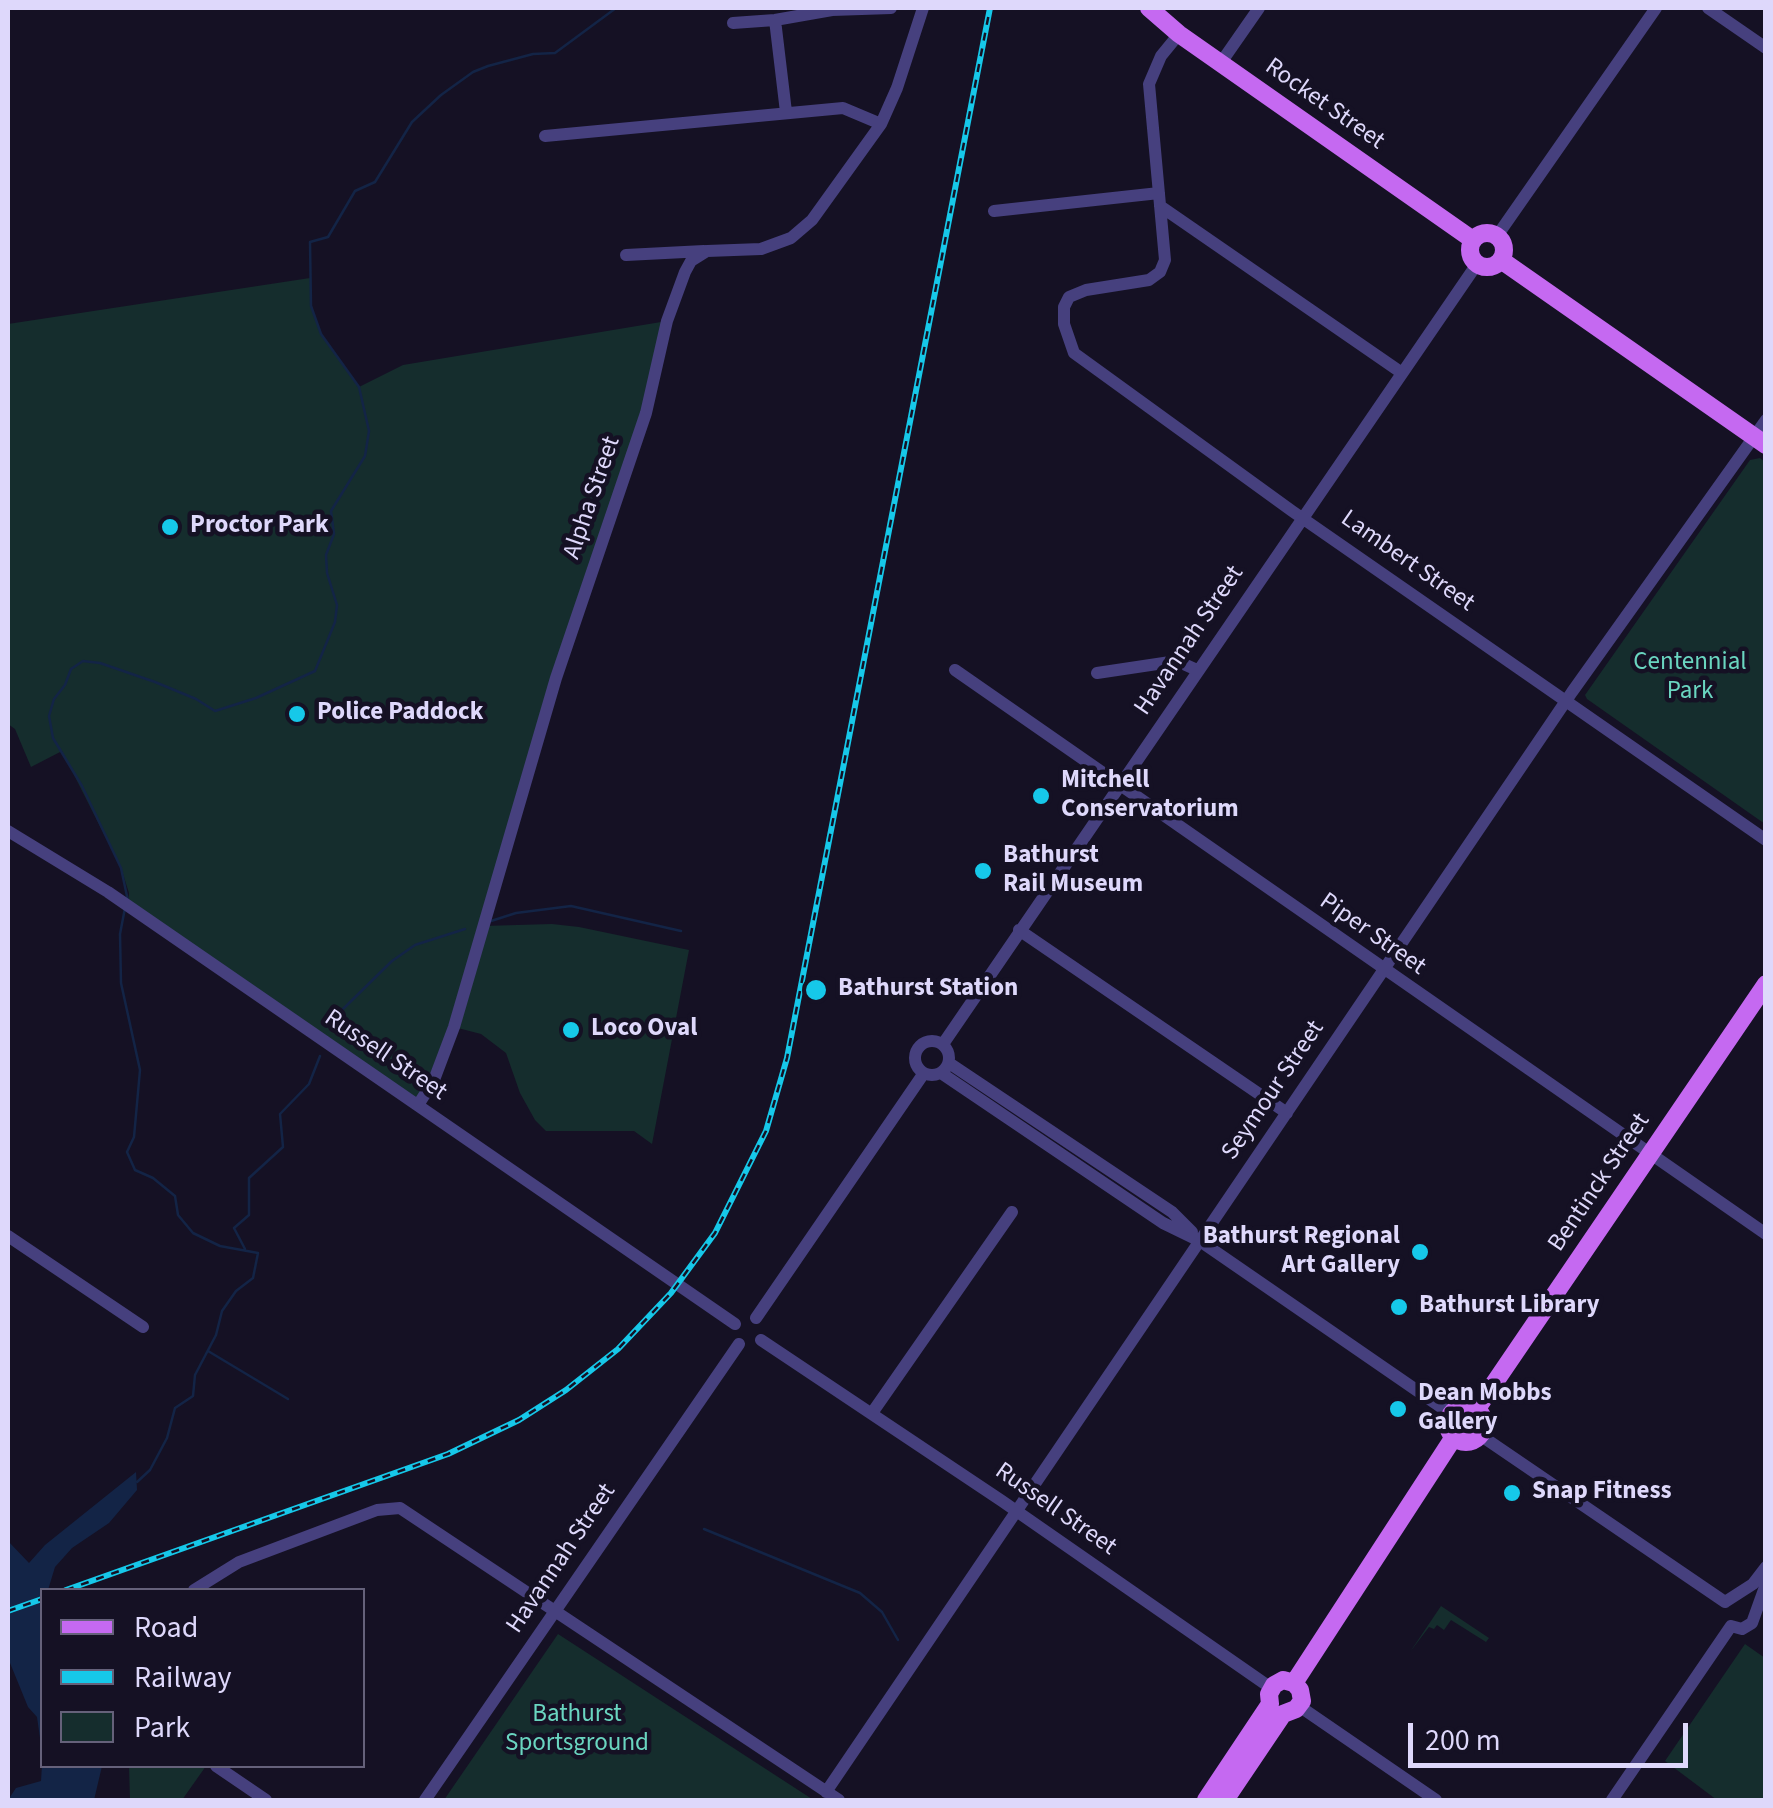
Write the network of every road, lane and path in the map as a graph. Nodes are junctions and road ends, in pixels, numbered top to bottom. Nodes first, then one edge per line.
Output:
1 (891, 8) edge
2 (923, 8) edge
3 (1149, 8) edge
4 (1259, 8) edge
5 (1656, 8) edge
6 (1708, 8) edge
7 (775, 20) junction
8 (733, 23) dead end
9 (1179, 34) junction
10 (1766, 48) edge
11 (1220, 64) junction
12 (786, 112) junction
13 (880, 124) junction
14 (544, 136) dead end
15 (1160, 200) junction
16 (994, 212) dead end
17 (1497, 236) junction
18 (1473, 240) junction
19 (707, 251) junction
20 (626, 256) dead end
21 (1501, 260) junction
22 (1476, 264) junction
23 (1402, 373) junction
24 (1766, 420) edge
25 (1759, 441) edge
26 (1302, 518) junction
27 (955, 670) dead end
28 (1197, 670) junction
29 (1097, 673) dead end
30 (1566, 701) junction
31 (1118, 786) junction
32 (8, 830) edge
33 (1766, 840) edge
34 (1019, 930) junction
35 (1384, 970) junction
36 (1766, 984) edge
37 (943, 1044) junction
38 (945, 1068) junction
39 (924, 1073) junction
40 (418, 1105) junction
41 (1287, 1113) junction
42 (1650, 1154) junction
43 (1012, 1212) dead end
44 (1766, 1234) edge
45 (8, 1236) edge
46 (1200, 1241) junction
47 (756, 1318) junction
48 (735, 1324) junction
49 (143, 1327) dead end
50 (761, 1340) junction
51 (738, 1344) junction
52 (1476, 1410) junction
53 (872, 1413) junction
54 (1451, 1414) junction
55 (1480, 1435) junction
56 (1454, 1438) junction
57 (1017, 1512) junction
58 (1766, 1567) edge
59 (1766, 1584) edge
60 (197, 1588) edge
61 (1741, 1594) junction
62 (1725, 1602) junction
63 (556, 1610) junction
64 (1758, 1619) edge
65 (1730, 1626) junction
66 (1281, 1703) junction
67 (219, 1768) edge
68 (826, 1792) junction
69 (266, 1800) edge
70 (425, 1800) edge
71 (839, 1800) edge
72 (1206, 1800) edge
73 (1225, 1800) edge
74 (1436, 1800) edge
75 (1612, 1800) edge

1 - 7 street
2 - 13 street
3 - 9 main road, Rocket Street
4 - 11 street
5 - 17 street
6 - 10 street
7 - 8 street
7 - 12 street
9 - 11 main road, Rocket Street
9 - 15 street
11 - 18 main road, Rocket Street
12 - 13 street
12 - 14 street
13 - 19 street
15 - 16 street
15 - 23 street
15 - 26 street, Lambert Street
17 - 18 main road
17 - 21 main road
18 - 22 main road
19 - 20 street
19 - 40 street, Alpha Street
21 - 22 main road
21 - 25 main road
22 - 23 street, Havannah Street
23 - 26 street, Havannah Street
24 - 25 street, Seymour Street
25 - 30 street, Seymour Street
26 - 28 street, Havannah Street
26 - 30 street, Lambert Street
27 - 31 street, Piper Street
28 - 29 street
28 - 31 street, Havannah Street
30 - 33 street, Lambert Street
30 - 35 street, Seymour Street
31 - 34 street, Havannah Street
31 - 35 street, Piper Street
32 - 40 street, Russell Street
34 - 37 street, Havannah Street
34 - 41 street
35 - 41 street, Seymour Street
35 - 42 street, Piper Street
36 - 42 main road, Bentinck Street
37 - 38 street
37 - 39 street
38 - 39 street
38 - 46 street
39 - 47 street
40 - 48 street, Russell Street
41 - 46 street, Seymour Street
42 - 44 street, Piper Street
42 - 52 main road, Bentinck Street
43 - 53 street
45 - 49 street
46 - 54 street
46 - 57 street, Seymour Street
47 - 48 street
47 - 50 street
48 - 51 street
50 - 51 street
50 - 53 street, Russell Street
51 - 63 street, Havannah Street
52 - 54 main road
52 - 55 main road
53 - 57 street, Russell Street
54 - 56 main road
55 - 56 main road
55 - 62 street
56 - 66 main road
57 - 66 street, Russell Street
57 - 68 street, Seymour Street
58 - 61 street
59 - 64 street
60 - 63 street
61 - 62 street
61 - 64 street
62 - 65 street
63 - 68 street
63 - 70 street, Havannah Street
64 - 65 street
65 - 75 street
66 - 72 main road
66 - 73 main road
66 - 74 street, Russell Street
67 - 69 street
68 - 71 street

